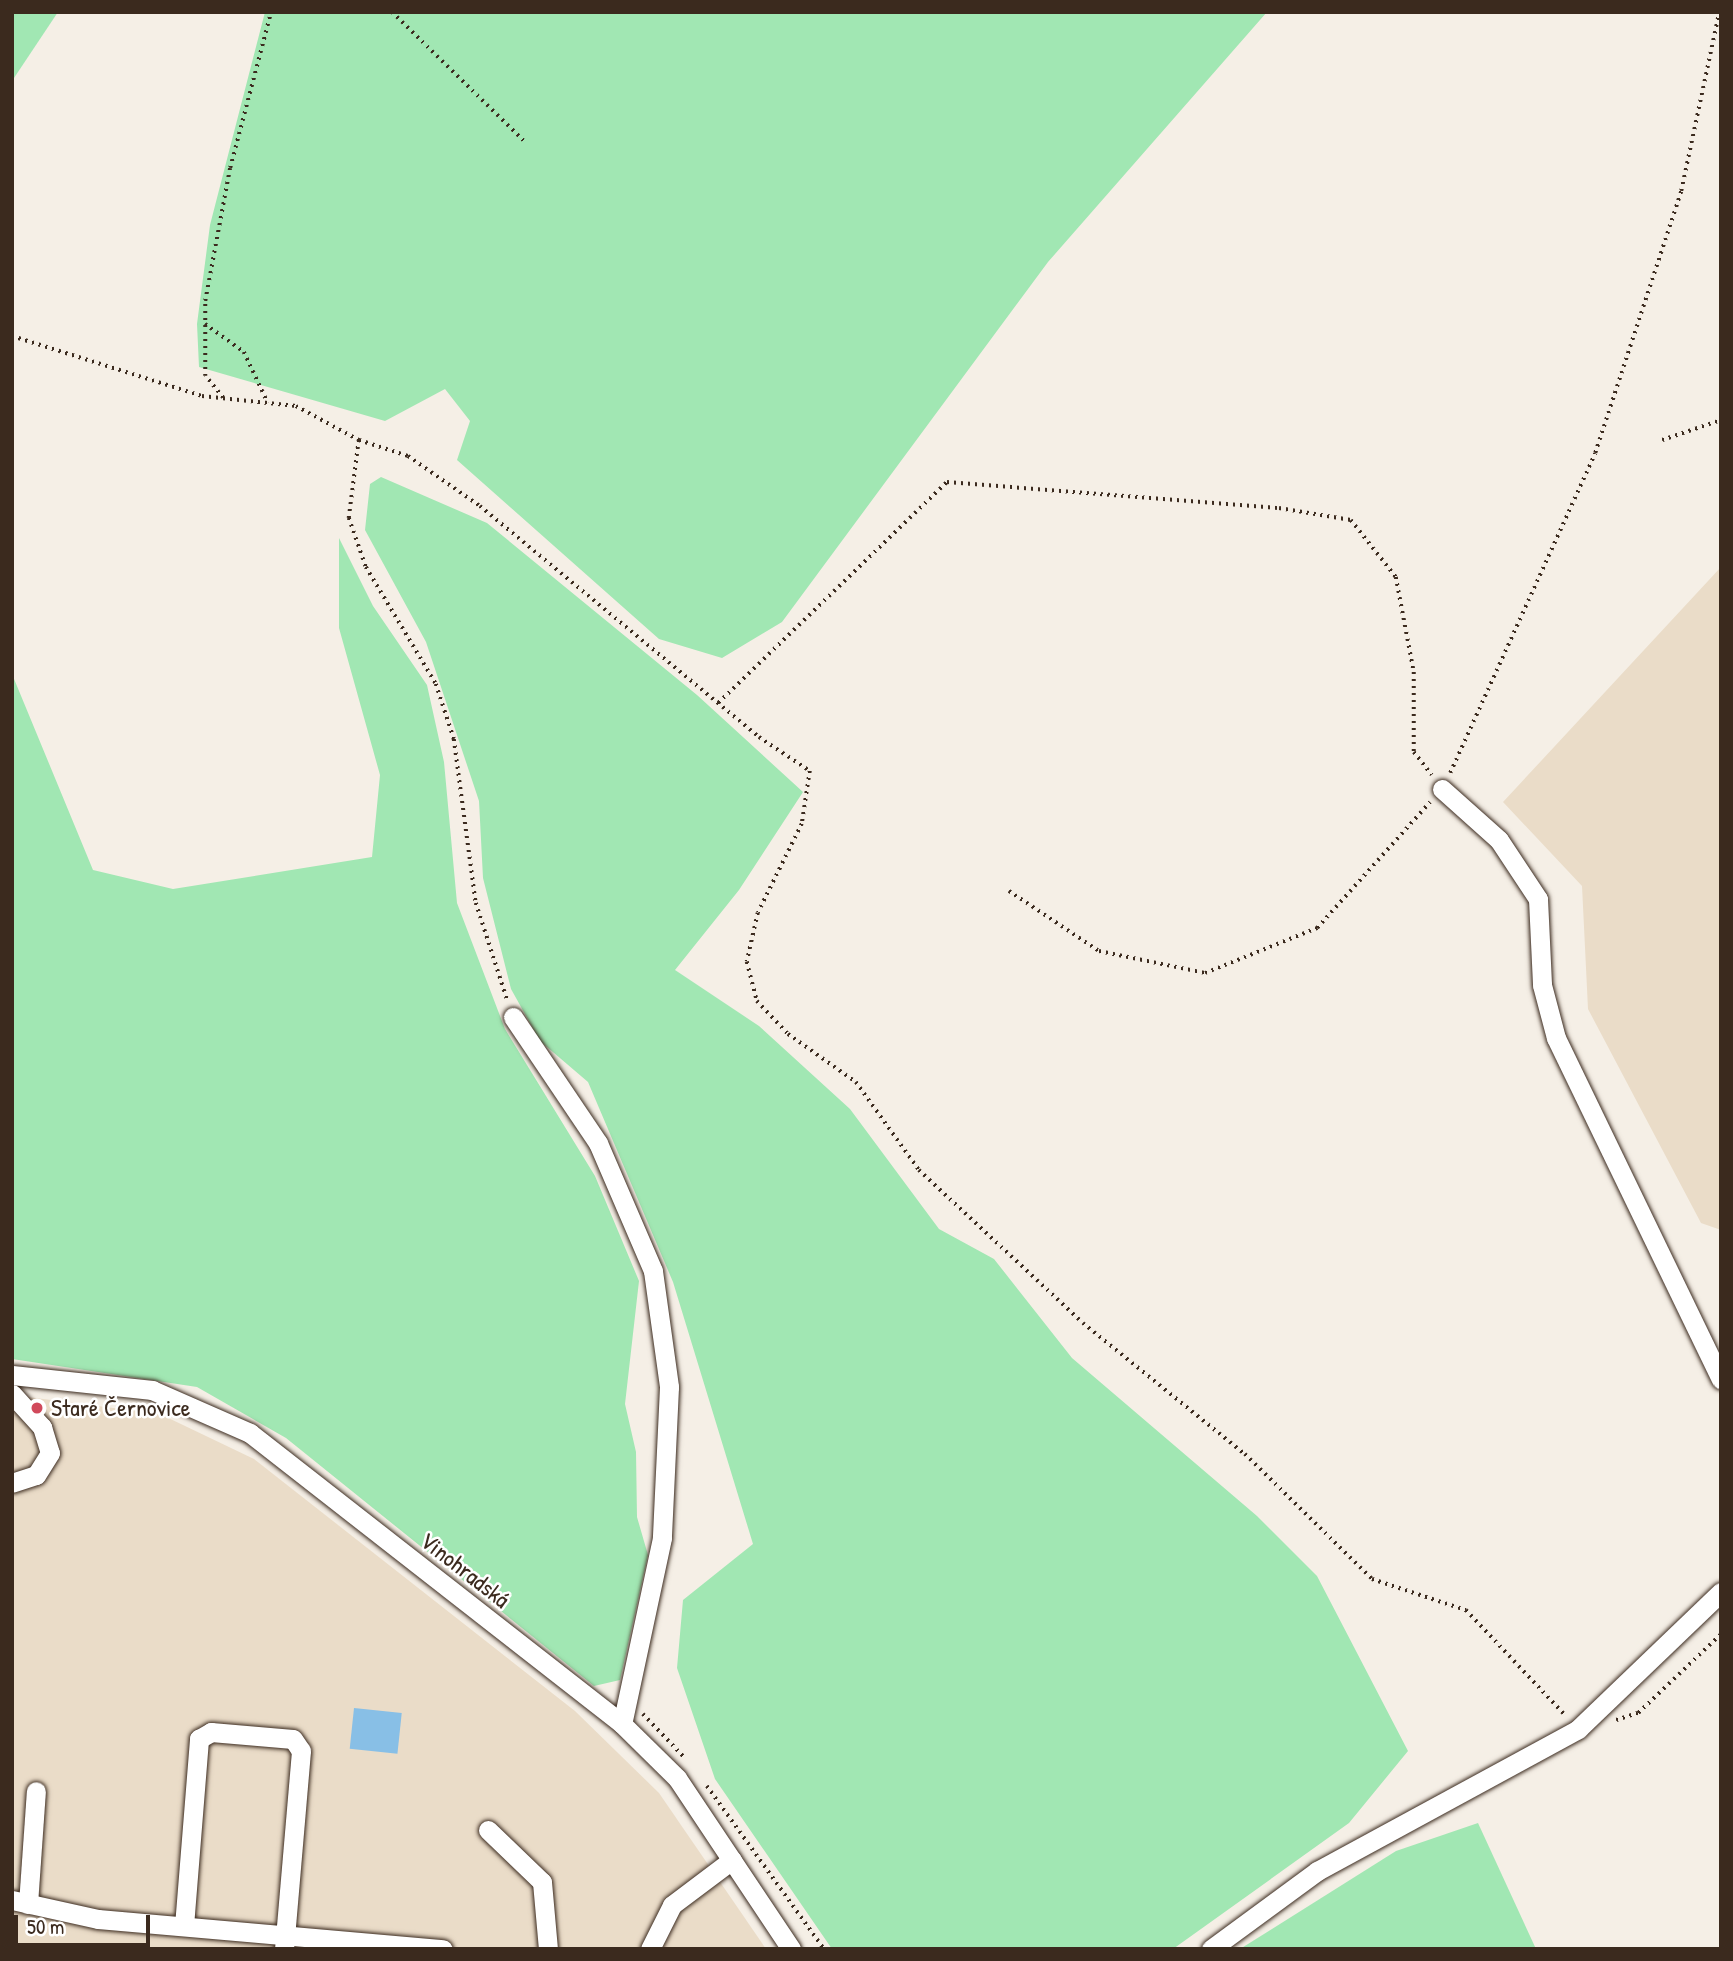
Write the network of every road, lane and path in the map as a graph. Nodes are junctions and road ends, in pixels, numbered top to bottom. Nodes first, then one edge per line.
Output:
1 (271, 12) edge
2 (392, 12) edge
3 (1719, 12) edge
4 (526, 142) dead end
5 (205, 324) junction
6 (12, 337) edge
7 (223, 398) junction
8 (268, 403) junction
9 (1721, 420) edge
10 (359, 440) junction
11 (1662, 440) dead end
12 (718, 703) junction
13 (1443, 789) junction
14 (1009, 891) dead end
15 (513, 1017) joint
16 (12, 1375) edge
17 (1721, 1379) edge
18 (12, 1394) edge
19 (12, 1483) edge
20 (1721, 1592) edge
21 (1721, 1634) edge
22 (624, 1715) junction
23 (1585, 1722) junction
24 (689, 1763) dead end
25 (697, 1773) dead end
26 (36, 1791) dead end
27 (488, 1830) dead end
28 (732, 1860) junction
29 (20, 1902) edge
30 (184, 1926) junction
31 (286, 1942) edge
32 (327, 1944) edge
33 (443, 1949) edge
34 (548, 1949) edge
35 (650, 1949) edge
36 (791, 1949) edge
37 (824, 1949) edge
38 (1211, 1949) edge

1 - 5 path
2 - 4 path
3 - 13 path
5 - 7 path
5 - 8 path
6 - 7 path
7 - 8 path
8 - 10 path
9 - 11 path
10 - 12 path
10 - 15 path
12 - 13 path
12 - 23 path
13 - 14 path
13 - 17 street
15 - 22 street
16 - 22 street, Vinohradská
18 - 19 street
20 - 23 street
21 - 23 path
22 - 24 path
22 - 28 street, Vinohradská
23 - 38 street
25 - 37 path
26 - 29 street
27 - 34 street
28 - 35 street
28 - 36 street, Vinohradská
29 - 30 street
30 - 31 street
30 - 31 street
31 - 32 street
32 - 33 street

